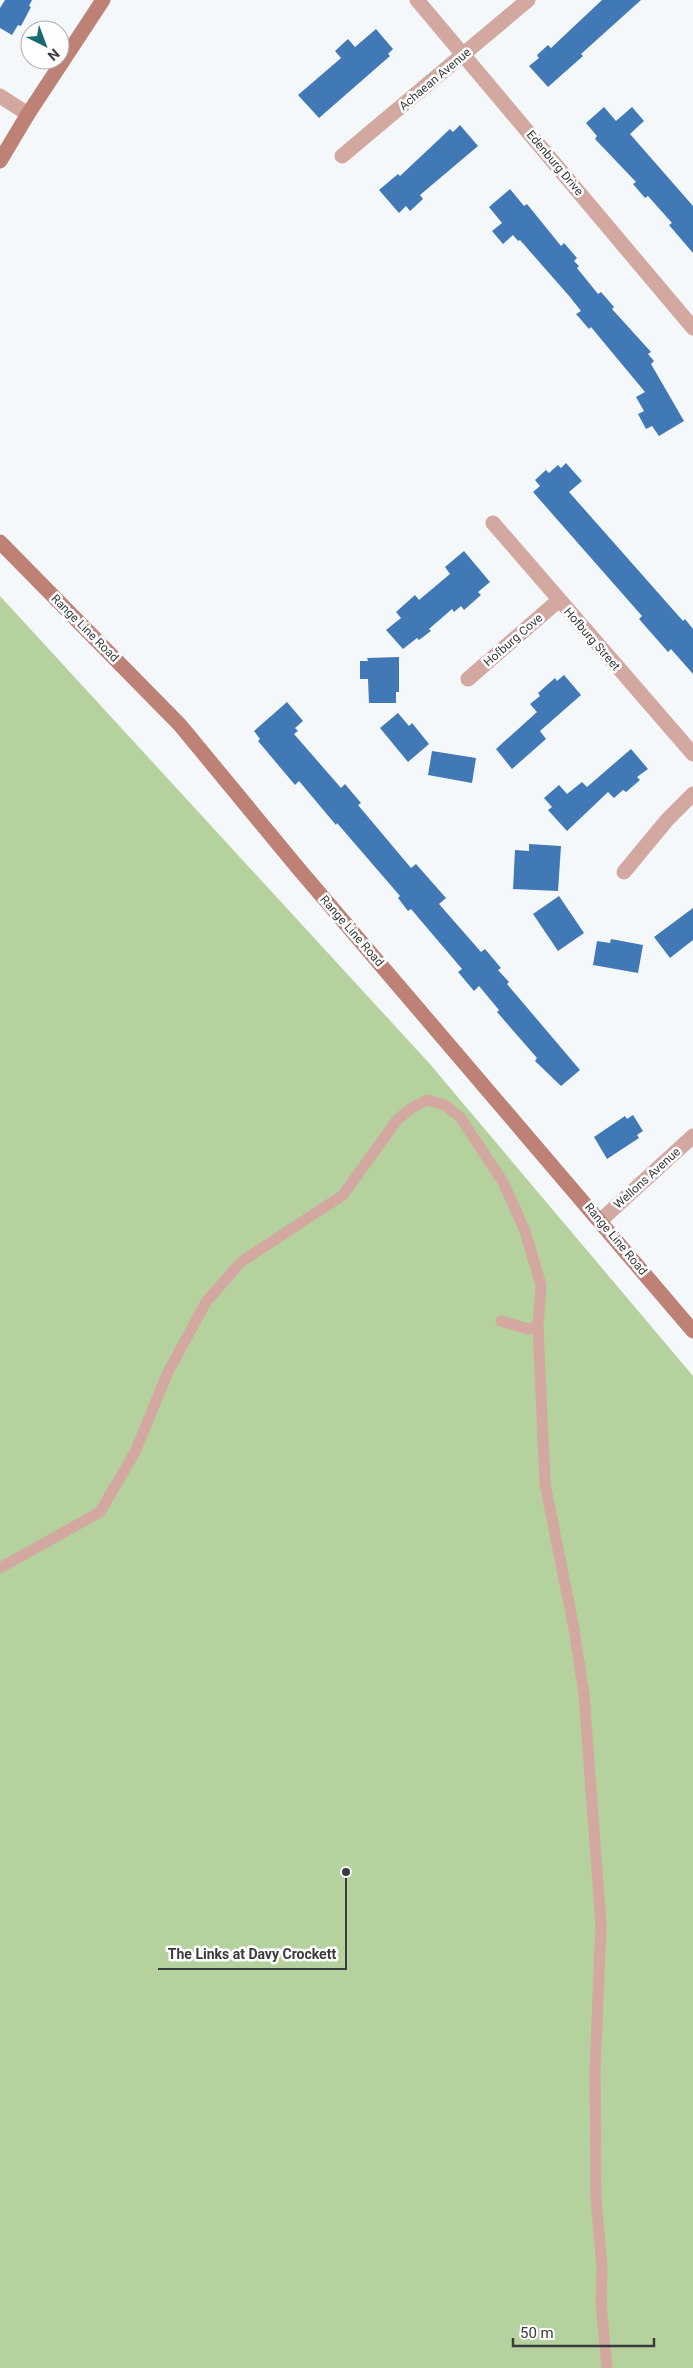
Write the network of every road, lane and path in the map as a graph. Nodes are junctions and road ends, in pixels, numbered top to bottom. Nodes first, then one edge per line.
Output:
1 (103, 0) edge
2 (416, 0) edge
3 (528, 0) edge
4 (464, 55) junction
5 (0, 96) edge
6 (28, 114) junction
7 (342, 156) dead end
8 (0, 161) edge
9 (693, 328) edge
10 (493, 523) dead end
11 (0, 542) edge
12 (558, 600) junction
13 (468, 679) dead end
14 (693, 754) edge
15 (693, 794) edge
16 (624, 872) dead end
17 (693, 1136) edge
18 (600, 1221) junction
19 (501, 1321) dead end
20 (538, 1326) junction
21 (693, 1331) edge
22 (0, 1568) edge
23 (607, 2368) edge

1 - 6 street
2 - 4 street, Edenburg Drive
3 - 4 street, Achaean Avenue
4 - 7 street, Achaean Avenue
4 - 9 street, Edenburg Drive
5 - 6 street
6 - 8 street
10 - 12 street, Hofburg Street
11 - 18 street, Range Line Road
12 - 13 street, Hofburg Cove
12 - 14 street, Hofburg Street
15 - 16 street
17 - 18 street, Wellons Avenue
18 - 21 street, Range Line Road
19 - 20 lane
20 - 22 lane
20 - 23 lane

